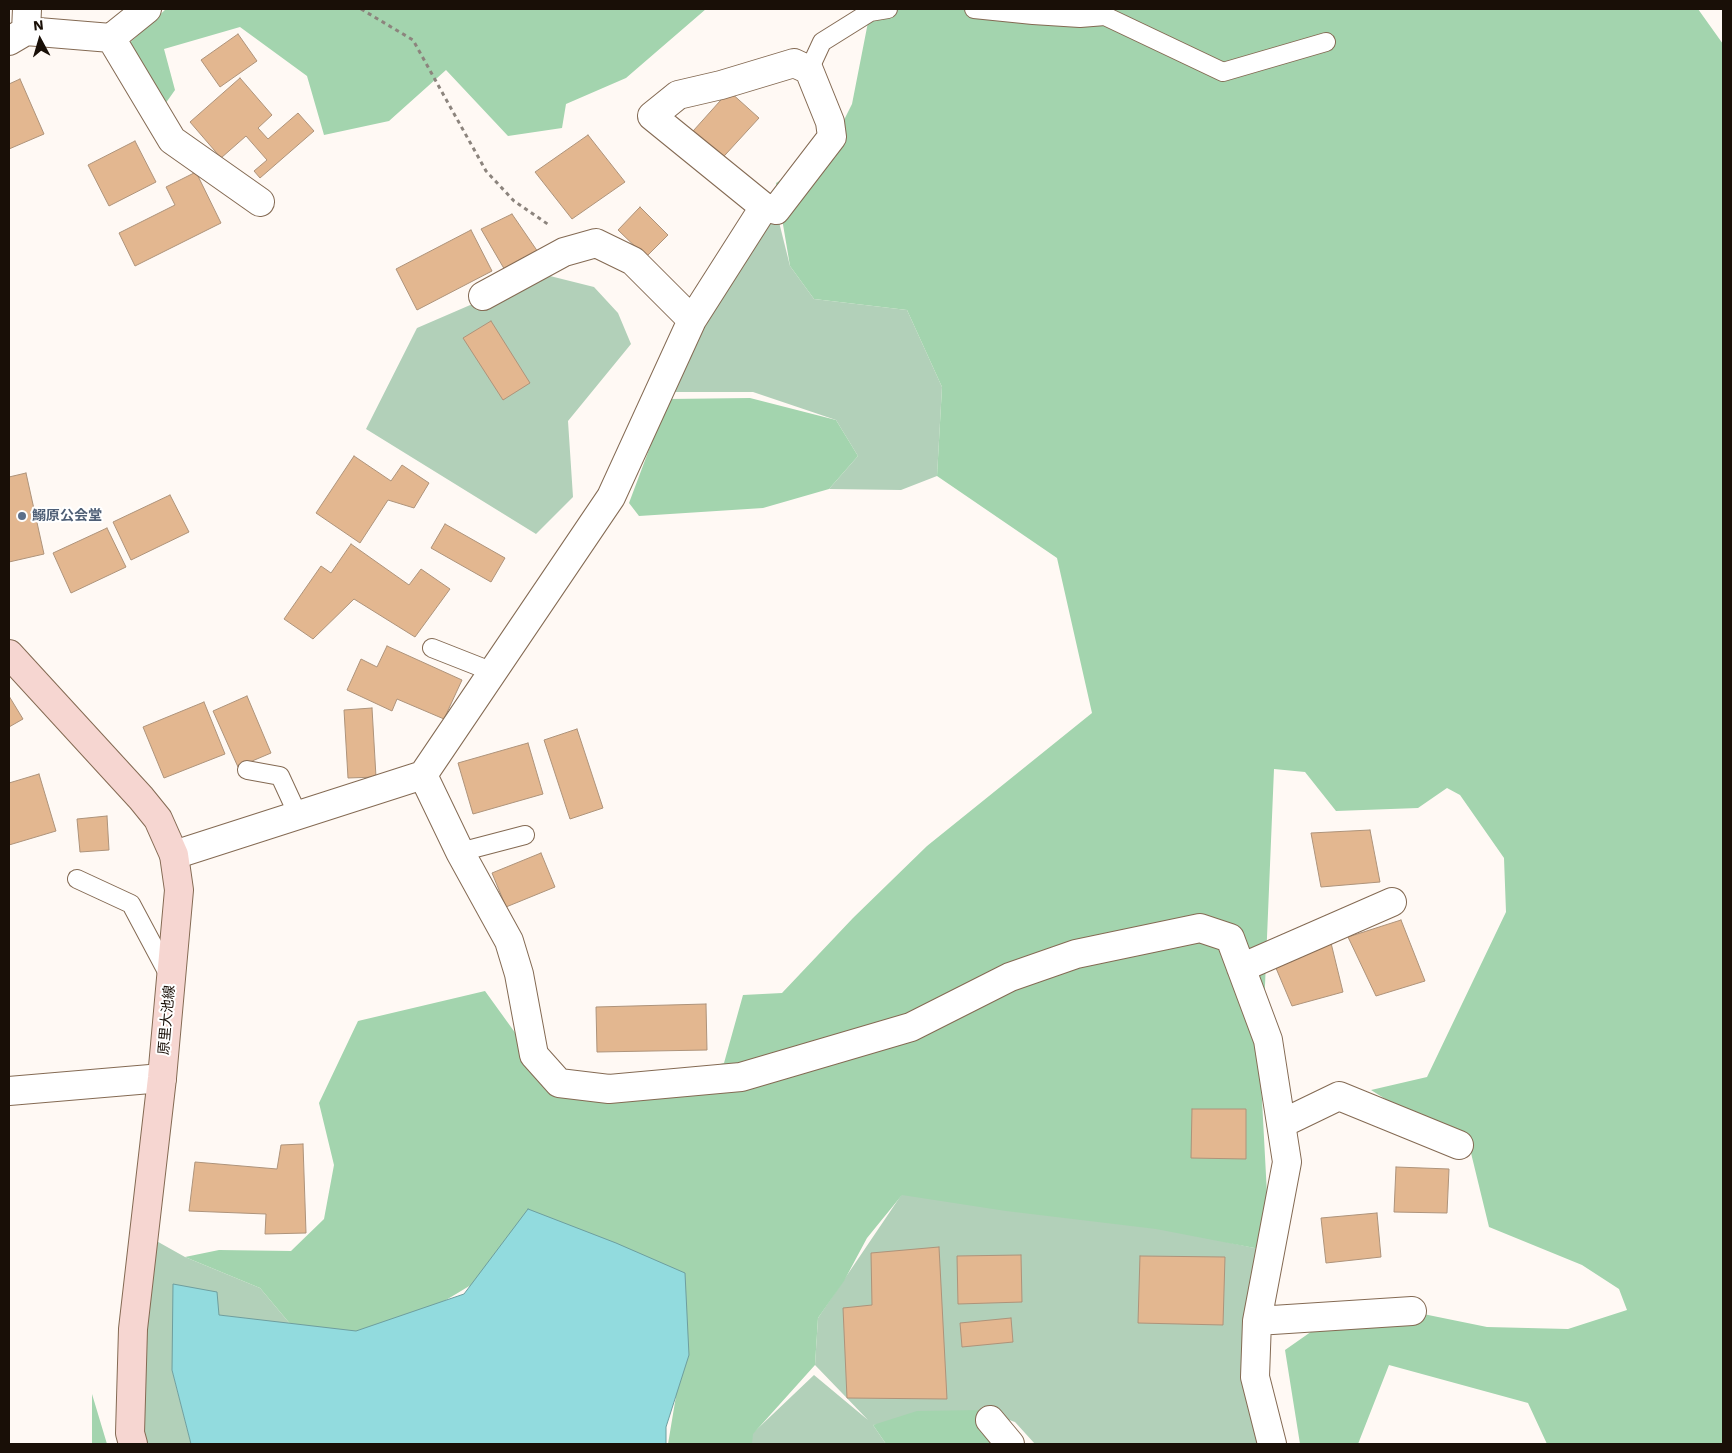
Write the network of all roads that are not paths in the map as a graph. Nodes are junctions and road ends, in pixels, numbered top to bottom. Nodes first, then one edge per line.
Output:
1 (147, 9) edge
2 (888, 9) edge
3 (974, 9) edge
4 (20, 27) edge
5 (111, 38) junction
6 (1326, 42) dead end
7 (810, 70) junction
8 (260, 202) dead end
9 (764, 208) junction
10 (483, 296) dead end
11 (692, 320) junction
12 (432, 648) dead end
13 (9, 654) edge
14 (493, 672) junction
15 (247, 770) dead end
16 (423, 775) junction
17 (298, 815) junction
18 (525, 836) dead end
19 (460, 852) junction
20 (174, 855) junction
21 (77, 878) dead end
22 (1392, 902) dead end
23 (1241, 968) junction
24 (171, 979) junction
25 (162, 1078) junction
26 (9, 1091) edge
27 (1282, 1124) junction
28 (1459, 1144) dead end
29 (1412, 1312) dead end
30 (1257, 1321) junction
31 (990, 1420) dead end
32 (133, 1444) edge
33 (1010, 1444) edge
34 (1272, 1444) edge

1 - 5 street
2 - 7 lane
3 - 6 lane
4 - 5 street
5 - 8 street
7 - 9 street
7 - 9 street
9 - 11 street
10 - 11 street
11 - 14 street
12 - 14 lane
13 - 20 main road, 原里大池線
14 - 16 street
15 - 17 lane
16 - 17 street
16 - 19 street
17 - 20 street
18 - 19 lane
19 - 23 street
20 - 24 main road, 原里大池線
21 - 24 lane
22 - 23 street
23 - 27 street
24 - 25 main road, 原里大池線
25 - 26 street
25 - 32 main road, 原里大池線
27 - 28 street
27 - 30 street
29 - 30 street
30 - 34 street
31 - 33 street

